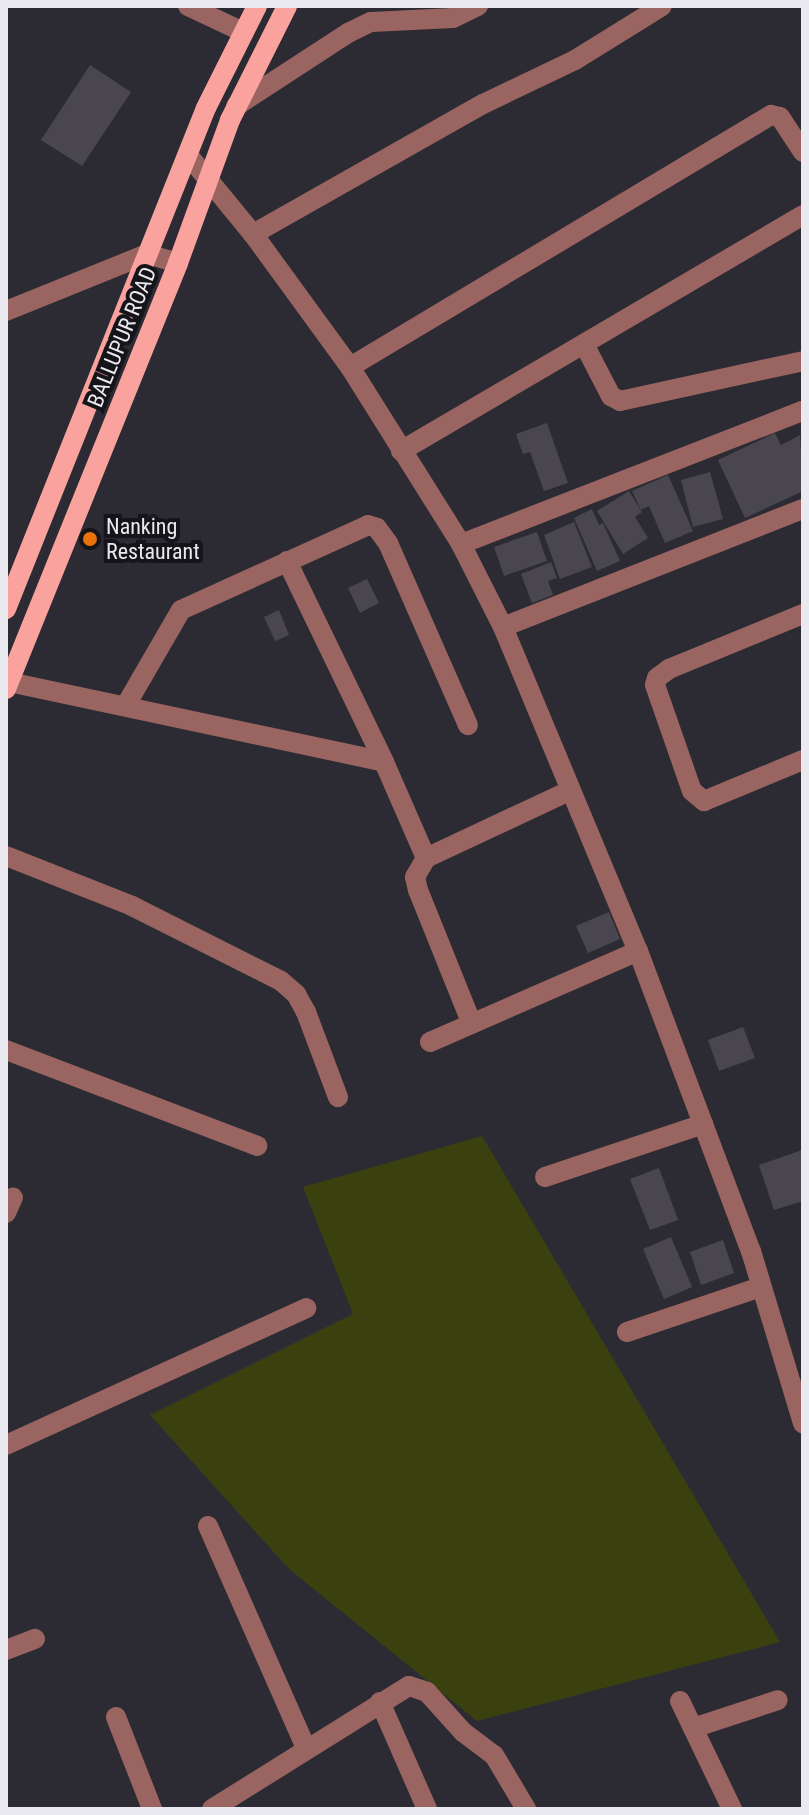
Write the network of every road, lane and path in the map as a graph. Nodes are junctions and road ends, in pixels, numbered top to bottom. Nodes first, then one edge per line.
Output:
1 (188, 6) edge
2 (257, 6) edge
3 (287, 6) edge
4 (478, 6) edge
5 (662, 6) edge
6 (243, 32) junction
7 (236, 106) junction
8 (803, 152) edge
9 (188, 155) junction
10 (206, 176) junction
11 (801, 221) edge
12 (253, 234) junction
13 (147, 254) junction
14 (178, 263) junction
15 (6, 311) edge
16 (584, 344) junction
17 (803, 361) edge
18 (350, 367) junction
19 (803, 411) edge
20 (401, 451) junction
21 (803, 509) edge
22 (461, 544) junction
23 (287, 561) junction
24 (6, 609) edge
25 (803, 614) edge
26 (503, 627) junction
27 (8, 685) edge
28 (126, 705) junction
29 (468, 725) dead end
30 (803, 760) edge
31 (384, 762) junction
32 (569, 791) junction
33 (6, 856) edge
34 (426, 858) junction
35 (638, 951) junction
36 (472, 1024) junction
37 (430, 1042) dead end
38 (6, 1050) edge
39 (338, 1097) dead end
40 (703, 1124) junction
41 (257, 1146) dead end
42 (545, 1177) dead end
43 (761, 1287) junction
44 (306, 1308) dead end
45 (627, 1332) dead end
46 (794, 1369) edge
47 (803, 1423) edge
48 (6, 1445) edge
49 (208, 1526) dead end
50 (35, 1639) dead end
51 (6, 1650) edge
52 (778, 1700) dead end
53 (680, 1701) dead end
54 (380, 1702) junction
55 (116, 1717) dead end
56 (693, 1728) junction
57 (306, 1748) junction
58 (152, 1809) edge
59 (212, 1809) edge
60 (427, 1809) edge
61 (526, 1809) edge
62 (732, 1809) edge

1 - 6 street
2 - 6 main road, BALLUPUR ROAD
3 - 7 main road, BALLUPUR ROAD
4 - 7 street
5 - 12 street
6 - 9 main road, BALLUPUR ROAD
7 - 10 main road, BALLUPUR ROAD
8 - 18 street
9 - 10 street
9 - 13 main road, BALLUPUR ROAD
10 - 12 street
10 - 14 main road, BALLUPUR ROAD
11 - 16 street
12 - 18 street
13 - 14 street
13 - 15 street
13 - 24 main road, BALLUPUR ROAD
14 - 27 main road, BALLUPUR ROAD
16 - 17 street
16 - 20 street
18 - 20 street
19 - 22 street
20 - 22 street
21 - 26 street
22 - 26 street
23 - 28 street
23 - 29 street
23 - 31 street
25 - 30 street
26 - 32 street
27 - 28 street
28 - 31 street
31 - 34 street
32 - 34 street
32 - 35 street
33 - 39 street
34 - 36 street
35 - 36 street
35 - 40 street
36 - 37 street
38 - 41 street
40 - 42 street
40 - 43 street
43 - 45 street
43 - 46 street
44 - 48 street
46 - 47 street
49 - 57 street
50 - 51 street
52 - 56 street
53 - 56 street
54 - 57 street
54 - 60 street
54 - 61 street
55 - 58 street
56 - 62 street
57 - 59 street

